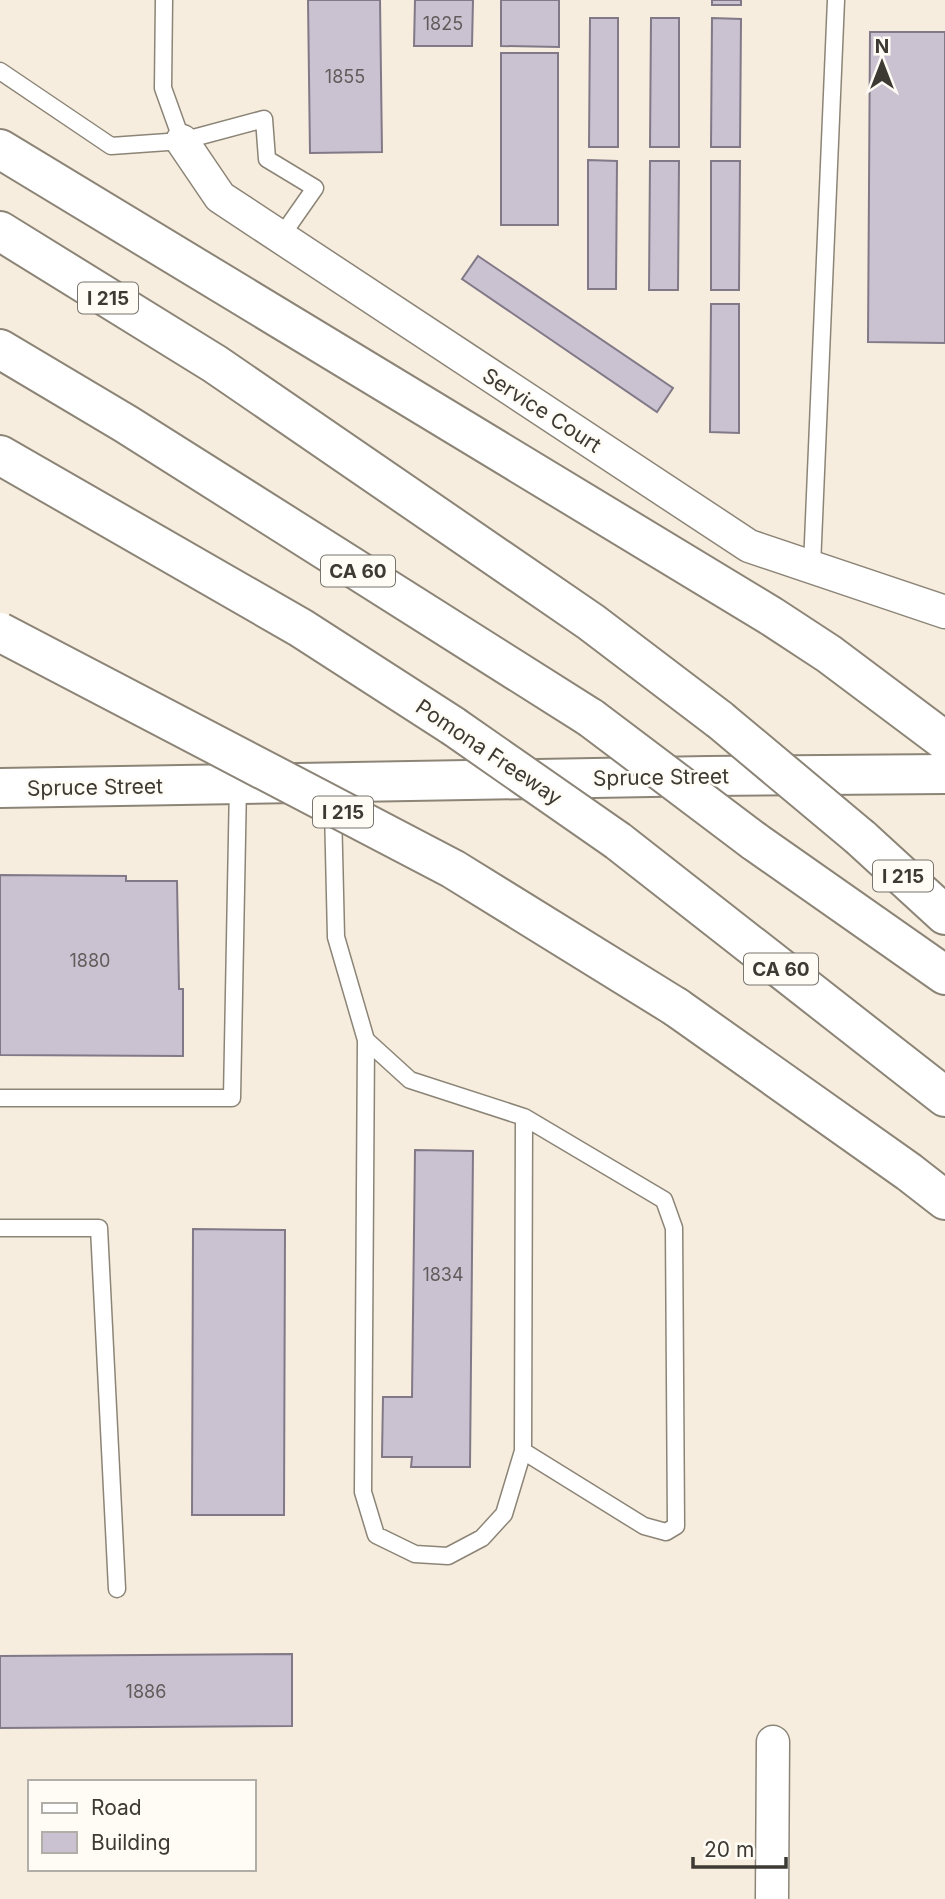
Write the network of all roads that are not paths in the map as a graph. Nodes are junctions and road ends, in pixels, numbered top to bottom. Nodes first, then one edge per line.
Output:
1 (164, 0) edge
2 (836, 0) edge
3 (0, 71) edge
4 (182, 141) junction
5 (0, 149) edge
6 (0, 231) edge
7 (281, 238) junction
8 (0, 249) edge
9 (0, 349) edge
10 (215, 364) junction
11 (0, 455) edge
12 (0, 486) edge
13 (812, 566) junction
14 (945, 612) edge
15 (301, 628) junction
16 (0, 632) edge
17 (945, 741) edge
18 (945, 774) edge
19 (332, 782) junction
20 (238, 784) junction
21 (0, 788) edge
22 (945, 915) edge
23 (945, 975) edge
24 (366, 1040) junction
25 (945, 1097) edge
26 (0, 1098) edge
27 (524, 1117) junction
28 (945, 1200) edge
29 (0, 1228) edge
30 (523, 1451) junction
31 (117, 1589) dead end
32 (773, 1742) dead end
33 (772, 1899) edge

1 - 4 lane
2 - 13 lane
3 - 4 lane
4 - 7 street, Service Court
4 - 7 lane
5 - 17 main road
6 - 10 main road, I 215
7 - 13 street, Service Court
8 - 10 main road
9 - 23 main road, CA 60, bridge
10 - 22 main road, I 215, bridge
11 - 15 main road, Pomona Freeway / CA 60
12 - 15 main road
13 - 14 street, Service Court
15 - 25 main road, Pomona Freeway / CA 60, bridge
16 - 28 main road, I 215, bridge
18 - 19 main road, Spruce Street
19 - 20 main road, Spruce Street
19 - 24 lane
20 - 21 main road, Spruce Street
20 - 26 lane
24 - 27 lane
24 - 30 lane
27 - 30 lane
27 - 30 lane
29 - 31 lane
32 - 33 street

